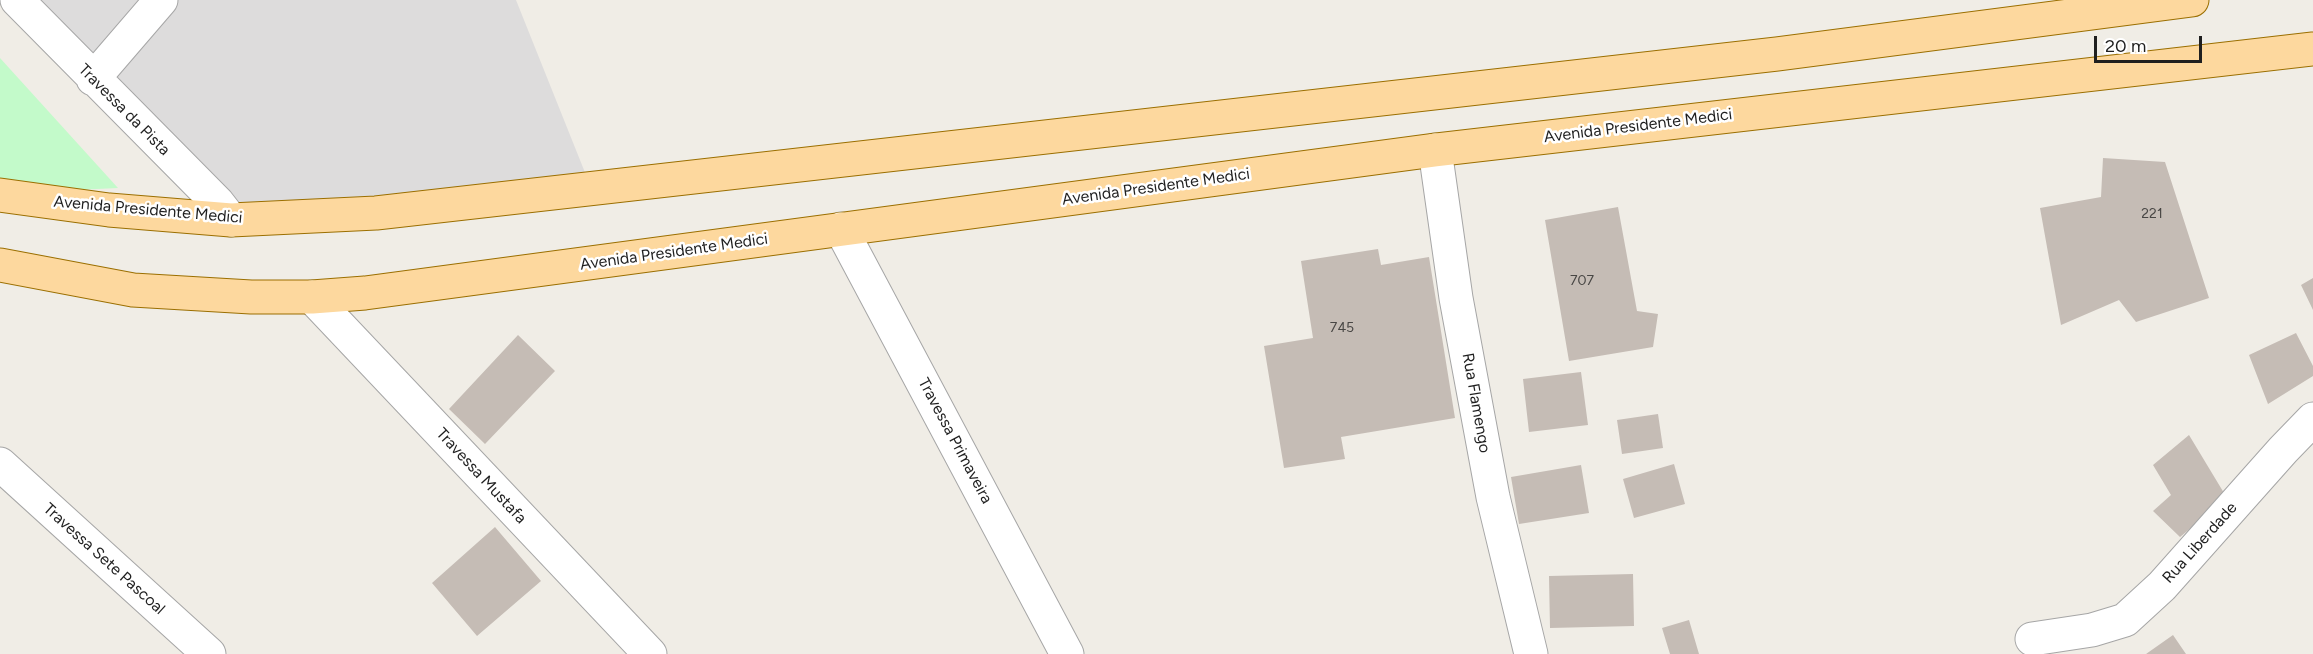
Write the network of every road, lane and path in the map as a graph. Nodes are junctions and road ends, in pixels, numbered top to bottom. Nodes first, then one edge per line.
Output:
1 (17, 0) edge
2 (161, 0) edge
3 (2192, 0) edge
4 (2313, 49) edge
5 (93, 80) junction
6 (1435, 150) junction
7 (0, 195) edge
8 (231, 220) junction
9 (841, 229) junction
10 (0, 265) edge
11 (312, 297) junction
12 (2313, 419) edge
13 (0, 464) edge
14 (2032, 639) dead end
15 (2095, 642) edge
16 (209, 654) edge
17 (650, 654) edge
18 (1068, 654) edge
19 (1531, 654) edge

1 - 5 street, Travessa da Pista
2 - 5 street
3 - 8 main road, Avenida Presidente Medici
4 - 6 main road, Avenida Presidente Medici
5 - 8 street, Travessa da Pista
6 - 9 main road, Avenida Presidente Medici
6 - 19 street, Rua Flamengo
7 - 8 main road, Avenida Presidente Medici
9 - 11 main road, Avenida Presidente Medici
9 - 18 street, Travessa Primaveira
10 - 11 main road, Avenida Presidente Medici
11 - 17 street, Travessa Mustafa
12 - 15 street, Rua Liberdade
13 - 16 street, Travessa Sete Pascoal
14 - 15 street, Rua Liberdade

